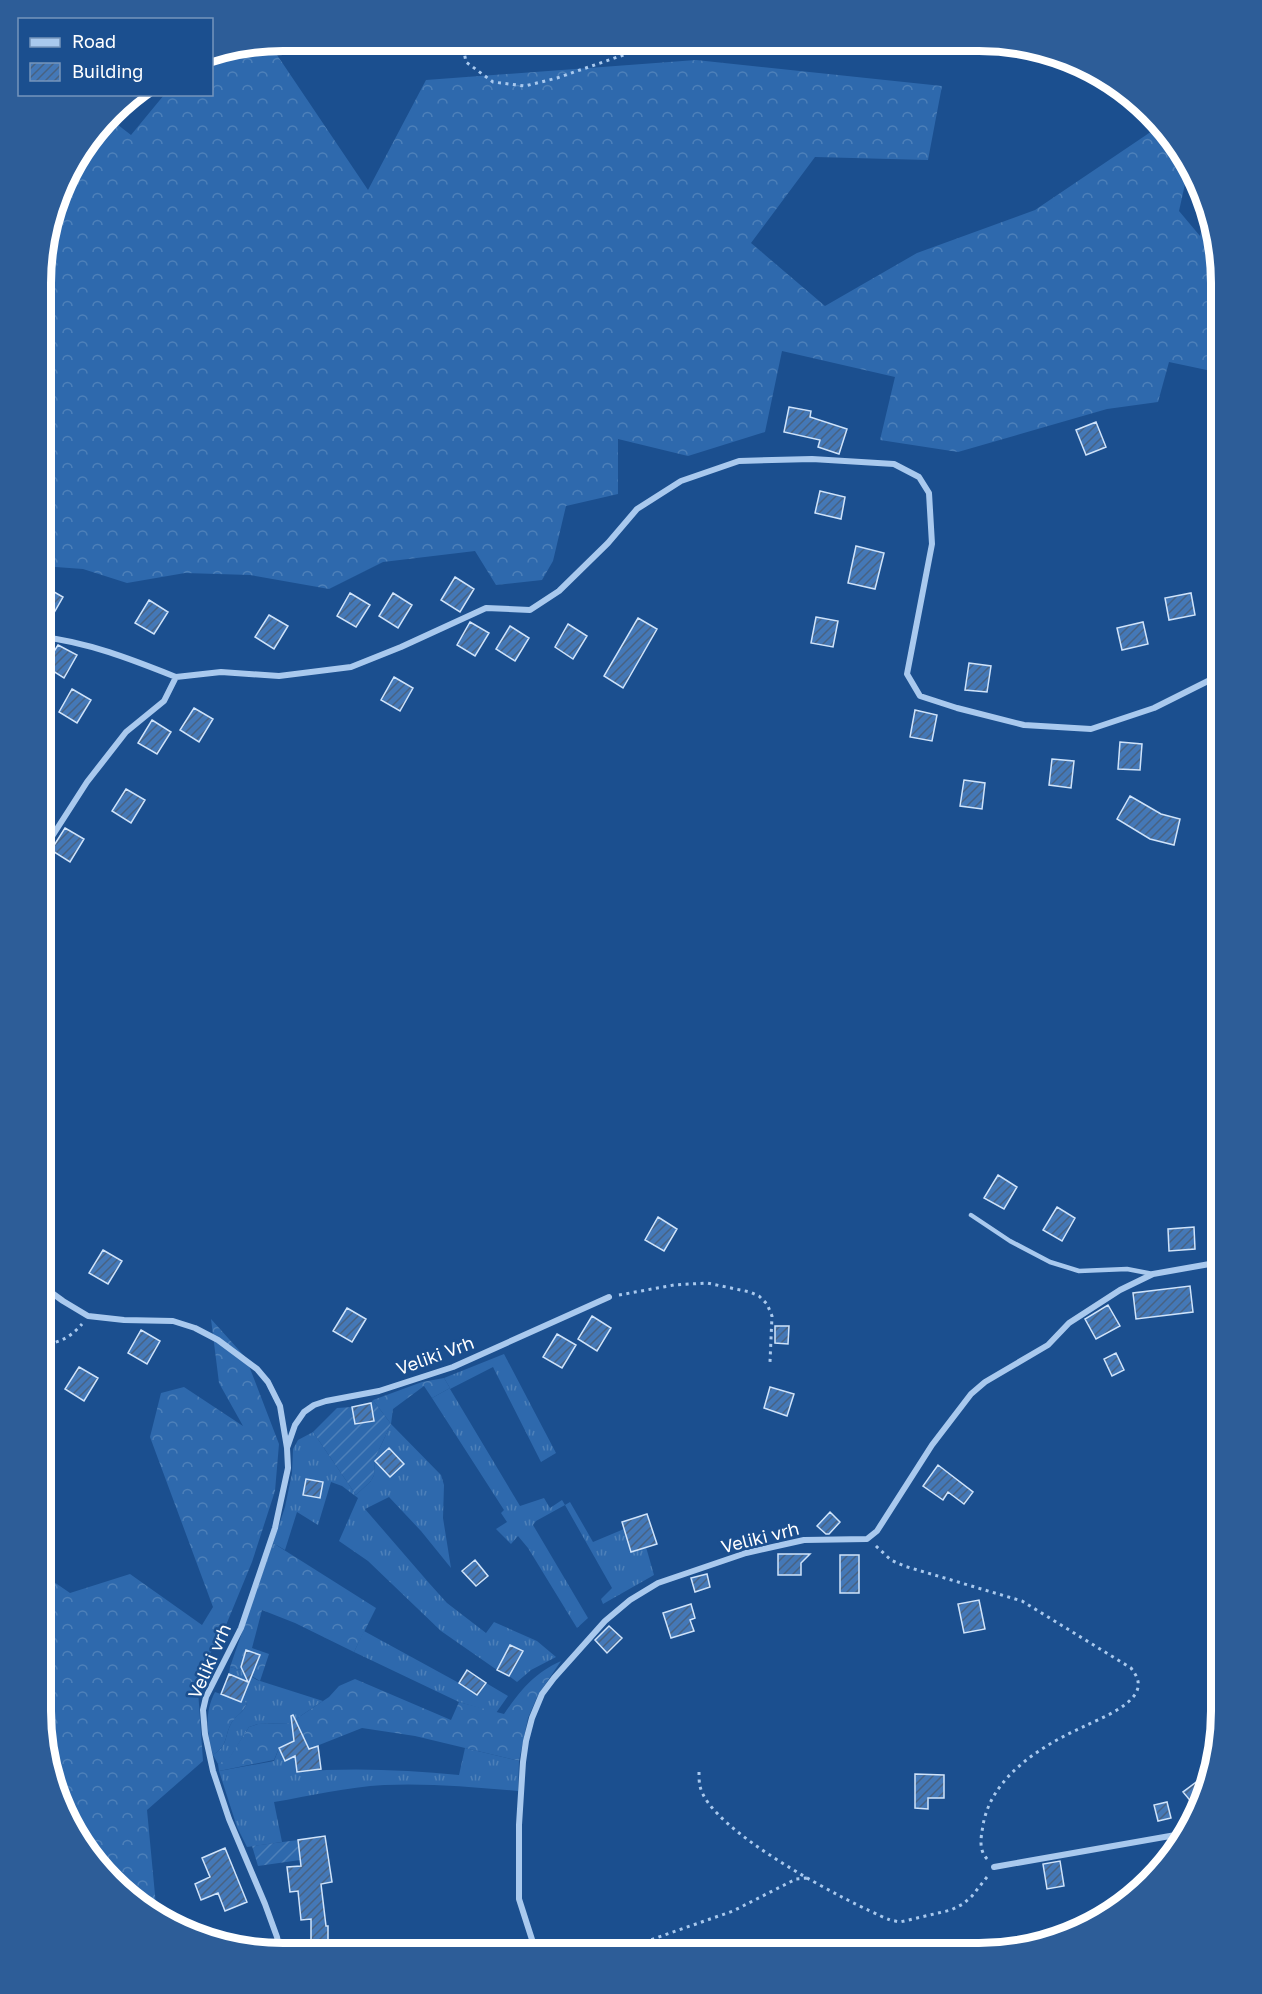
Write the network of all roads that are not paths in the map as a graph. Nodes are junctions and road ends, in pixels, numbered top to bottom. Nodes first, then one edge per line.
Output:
1 (51, 637) edge
2 (176, 677) junction
3 (1211, 680) edge
4 (51, 838) edge
5 (971, 1215) dead end
6 (1211, 1264) edge
7 (1153, 1274) junction
8 (51, 1292) edge
9 (609, 1297) road end
10 (287, 1448) junction
11 (1175, 1835) edge
12 (994, 1867) road end
13 (278, 1943) edge
14 (533, 1943) edge

1 - 2 street
2 - 3 street
2 - 4 street
5 - 7 lane
6 - 7 street
7 - 14 street, Veliki vrh
8 - 10 street
9 - 10 street, Veliki Vrh
10 - 13 street, Veliki vrh
11 - 12 street

